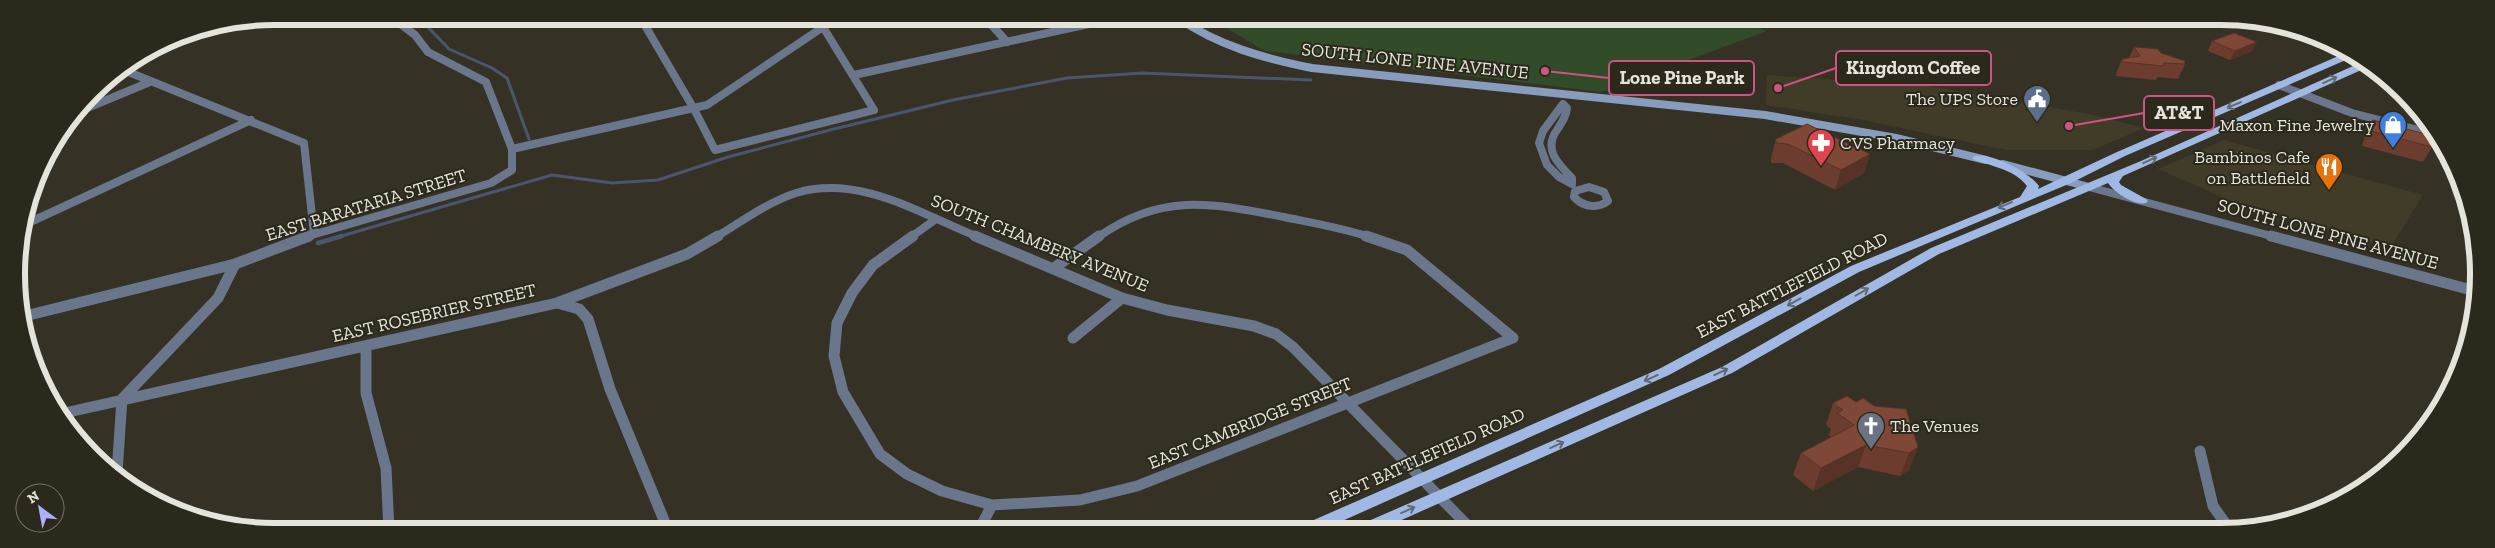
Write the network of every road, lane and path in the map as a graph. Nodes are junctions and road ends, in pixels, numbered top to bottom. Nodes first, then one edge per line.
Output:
1 (402, 25) edge
2 (645, 25) edge
3 (826, 25) edge
4 (992, 25) edge
5 (1085, 25) edge
6 (1189, 25) edge
7 (823, 27) junction
8 (1007, 42) junction
9 (2344, 57) edge
10 (2359, 67) edge
11 (127, 73) edge
12 (854, 76) junction
13 (150, 82) junction
14 (2279, 85) junction
15 (1564, 94) junction
16 (2300, 94) junction
17 (1562, 104) junction
18 (90, 107) edge
19 (694, 109) junction
20 (1557, 112) junction
21 (1567, 114) junction
22 (252, 120) junction
23 (2425, 132) edge
24 (1539, 145) junction
25 (1550, 146) junction
26 (512, 149) junction
27 (1978, 158) junction
28 (2120, 173) junction
29 (2066, 181) junction
30 (2089, 186) junction
31 (796, 193) joint
32 (2025, 197) junction
33 (2142, 201) junction
34 (936, 219) junction
35 (31, 222) edge
36 (314, 234) junction
37 (234, 264) junction
38 (1054, 268) junction
39 (2469, 289) edge
40 (1122, 298) junction
41 (558, 303) junction
42 (29, 315) edge
43 (1073, 338) dead end
44 (366, 347) junction
45 (122, 399) junction
46 (1347, 403) junction
47 (67, 412) edge
48 (2200, 451) dead end
49 (117, 468) edge
50 (1424, 479) junction
51 (1440, 496) junction
52 (992, 505) junction
53 (389, 523) edge
54 (665, 523) edge
55 (983, 523) edge
56 (1322, 523) edge
57 (1379, 523) edge
58 (1465, 523) edge
59 (2225, 523) edge

1 - 26 street
2 - 19 street
3 - 7 street
4 - 8 street
5 - 8 street
6 - 15 main road, SOUTH LONE PINE AVENUE
7 - 12 street
7 - 19 street
8 - 12 street
9 - 14 main road, EAST BATTLEFIELD ROAD
16 -> 10 main road, EAST BATTLEFIELD ROAD
11 - 13 street
12 - 19 street
13 - 18 street
13 - 22 street
14 - 16 street
14 -> 29 main road, EAST BATTLEFIELD ROAD
15 - 17 street
15 - 27 main road, SOUTH LONE PINE AVENUE
16 - 23 street
28 -> 16 main road, EAST BATTLEFIELD ROAD
17 - 20 street
17 - 21 street
19 - 26 street
20 - 21 street
20 - 24 street
21 - 25 street
22 - 35 street
22 - 36 street
24 - 25 street
24 - 25 street
26 - 36 street, EAST BARATARIA STREET
27 - 29 main road, SOUTH LONE PINE AVENUE
27 - 32 main road
28 - 30 main road, EAST BATTLEFIELD ROAD
28 - 33 main road
29 - 30 main road, SOUTH LONE PINE AVENUE
29 - 32 main road, EAST BATTLEFIELD ROAD
30 - 33 street, SOUTH LONE PINE AVENUE
51 -> 30 main road, EAST BATTLEFIELD ROAD
31 - 34 street, SOUTH CHAMBERY AVENUE
31 - 41 street, EAST ROSEBRIER STREET
32 -> 50 main road, EAST BATTLEFIELD ROAD
33 - 39 street, SOUTH LONE PINE AVENUE
34 - 38 street, SOUTH CHAMBERY AVENUE
34 - 52 street, EAST CAMBRIDGE STREET
36 - 37 street, EAST BARATARIA STREET
37 - 42 street, EAST BARATARIA STREET
37 - 45 street
38 - 40 street, SOUTH CHAMBERY AVENUE
38 - 46 street, EAST CAMBRIDGE STREET
40 - 43 street
40 - 46 street, SOUTH CHAMBERY AVENUE
41 - 44 street, EAST ROSEBRIER STREET
41 - 54 street
44 - 45 street, EAST ROSEBRIER STREET
44 - 53 street
45 - 47 street, EAST ROSEBRIER STREET
45 - 49 street
46 - 50 street, SOUTH CHAMBERY AVENUE
46 - 52 street, EAST CAMBRIDGE STREET
48 - 59 street
50 - 51 street, SOUTH CHAMBERY AVENUE
50 - 56 main road, EAST BATTLEFIELD ROAD
57 -> 51 main road, EAST BATTLEFIELD ROAD
51 - 58 street, SOUTH CHAMBERY AVENUE
52 - 55 street

